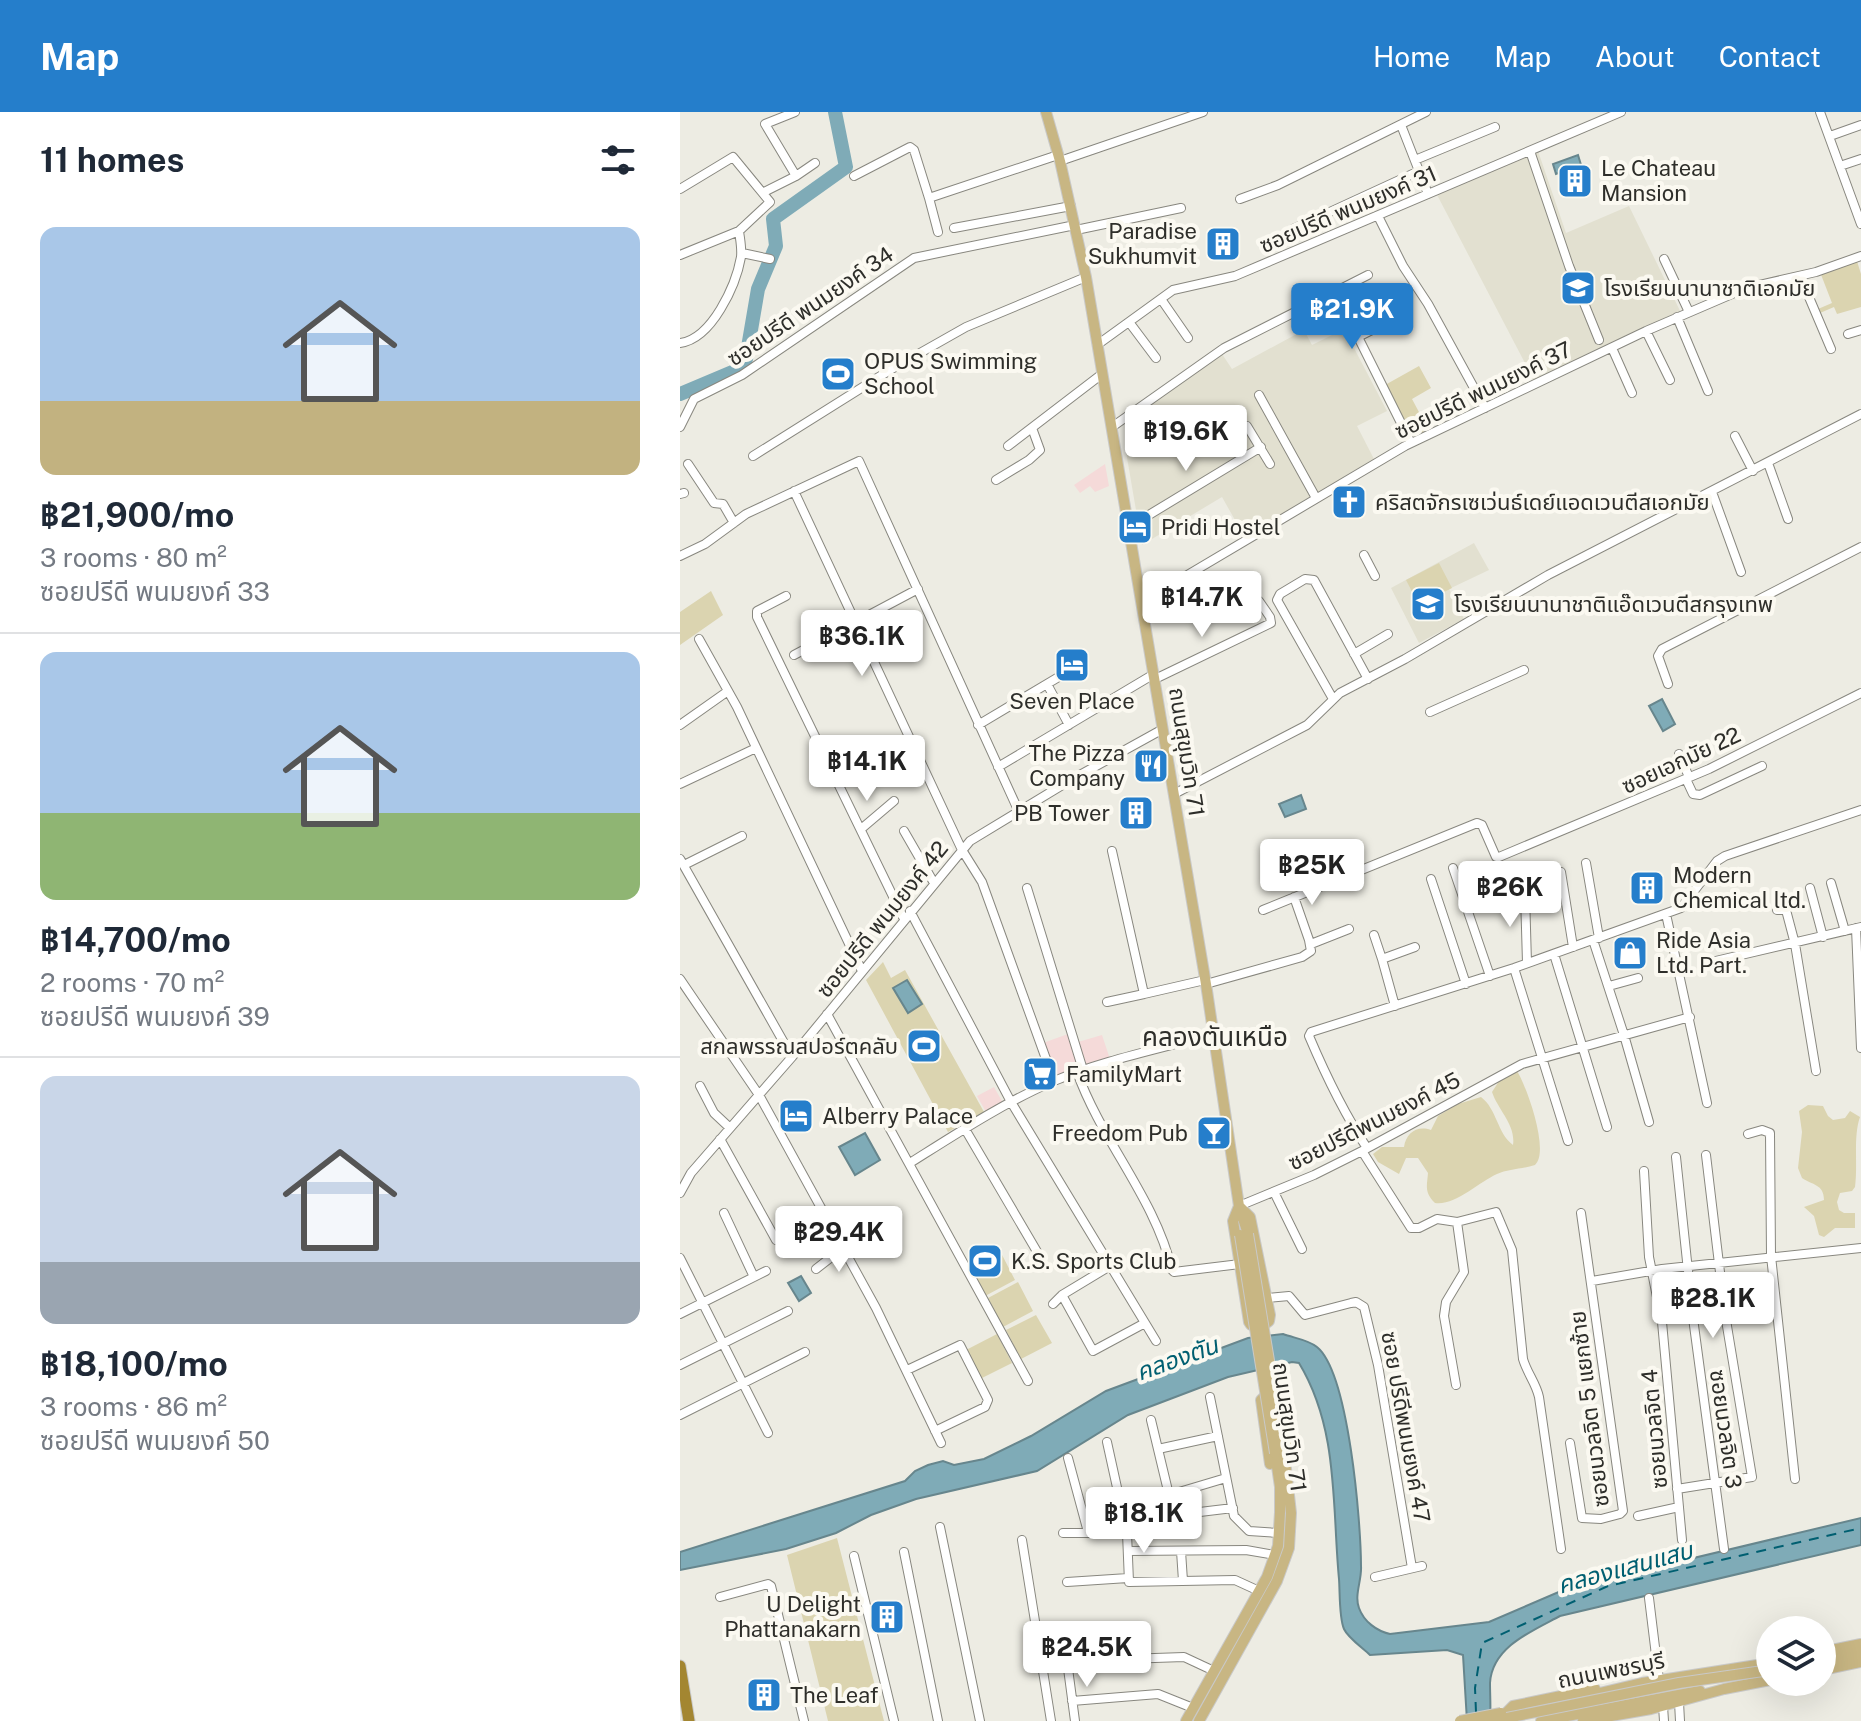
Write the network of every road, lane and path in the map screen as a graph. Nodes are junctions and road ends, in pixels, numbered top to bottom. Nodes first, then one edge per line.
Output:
1 (795, 112) edge
2 (1046, 112) edge
3 (1203, 112) edge
4 (1426, 112) edge
5 (1620, 112) edge
6 (1820, 112) edge
7 (1401, 125) junction
8 (1861, 125) edge
9 (1495, 127) dead end
10 (1830, 136) junction
11 (1530, 151) junction
12 (1059, 158) junction
13 (1861, 159) edge
14 (1415, 160) junction
15 (815, 163) dead end
16 (1840, 166) junction
17 (1419, 171) junction
18 (796, 176) junction
19 (854, 176) dead end
20 (680, 189) edge
21 (764, 192) junction
22 (1428, 194) junction
23 (929, 198) junction
24 (1240, 199) dead end
25 (1071, 206) junction
26 (1181, 208) dead end
27 (1378, 216) junction
28 (1861, 224) edge
29 (1076, 227) junction
30 (954, 228) dead end
31 (1293, 229) dead end
32 (739, 231) junction
33 (938, 232) dead end
34 (742, 253) junction
35 (680, 255) edge
36 (1861, 256) edge
37 (770, 259) dead end
38 (1664, 259) dead end
39 (1368, 275) dead end
40 (1800, 276) junction
41 (1086, 277) junction
42 (1161, 299) junction
43 (1689, 312) junction
44 (1677, 317) junction
45 (1349, 318) dead end
46 (1129, 322) junction
47 (1374, 329) dead end
48 (1861, 330) edge
49 (1646, 331) junction
50 (1848, 334) dead end
51 (1358, 337) junction
52 (1188, 338) dead end
53 (1599, 340) dead end
54 (680, 343) edge
55 (1097, 345) junction
56 (1612, 348) junction
57 (1831, 349) dead end
58 (1156, 358) dead end
59 (1102, 374) junction
60 (1670, 380) dead end
61 (1708, 391) dead end
62 (1632, 393) dead end
63 (1259, 395) dead end
64 (1485, 408) junction
65 (1861, 414) edge
66 (1247, 426) dead end
67 (680, 427) edge
68 (1112, 427) junction
69 (1032, 428) junction
70 (1735, 436) dead end
71 (1411, 443) junction
72 (1008, 446) dead end
73 (1261, 447) junction
74 (753, 456) dead end
75 (1768, 463) junction
76 (688, 464) dead end
77 (1270, 464) dead end
78 (1753, 471) junction
79 (996, 480) dead end
80 (794, 491) junction
81 (1712, 492) junction
82 (1316, 498) junction
83 (1788, 519) dead end
84 (734, 523) junction
85 (1129, 527) junction
86 (1861, 547) edge
87 (1364, 555) dead end
88 (680, 556) edge
89 (1741, 572) dead end
90 (1375, 576) dead end
91 (918, 589) junction
92 (786, 596) dead end
93 (1259, 601) dead end
94 (1142, 602) junction
95 (855, 624) junction
96 (1388, 634) dead end
97 (699, 639) dead end
98 (1354, 654) junction
99 (794, 655) dead end
100 (1524, 670) dead end
101 (1062, 675) dead end
102 (1154, 676) junction
103 (1368, 679) junction
104 (1047, 684) junction
105 (1668, 684) dead end
106 (728, 691) junction
107 (1861, 693) edge
108 (1333, 699) junction
109 (1430, 712) dead end
110 (680, 725) edge
111 (978, 725) junction
112 (1069, 725) junction
113 (1163, 729) junction
114 (756, 748) junction
115 (1679, 754) dead end
116 (918, 759) junction
117 (1762, 766) dead end
118 (998, 767) junction
119 (1688, 778) junction
120 (879, 779) dead end
121 (680, 784) edge
122 (1174, 794) junction
123 (894, 801) dead end
124 (1861, 810) edge
125 (1019, 812) junction
126 (861, 829) junction
127 (904, 831) dead end
128 (742, 836) dead end
129 (962, 850) junction
130 (1112, 851) dead end
131 (682, 862) edge
132 (1586, 863) dead end
133 (1453, 868) dead end
134 (1561, 872) dead end
135 (1431, 879) dead end
136 (934, 883) junction
137 (1831, 883) dead end
138 (1027, 888) dead end
139 (1810, 888) dead end
140 (1525, 894) dead end
141 (1294, 897) junction
142 (1263, 910) dead end
143 (1777, 910) dead end
144 (1666, 914) junction
145 (907, 915) junction
146 (1858, 928) edge
147 (1349, 929) dead end
148 (1845, 931) junction
149 (1374, 935) dead end
150 (1823, 937) junction
151 (1596, 939) junction
152 (1311, 944) junction
153 (1795, 944) junction
154 (1415, 947) dead end
155 (1573, 947) junction
156 (1554, 954) junction
157 (1382, 959) junction
158 (1527, 963) junction
159 (1707, 963) dead end
160 (1514, 968) junction
161 (862, 971) junction
162 (1490, 976) junction
163 (1638, 978) dead end
164 (680, 979) edge
165 (1206, 982) junction
166 (1466, 984) junction
167 (1609, 986) junction
168 (1144, 994) junction
169 (1107, 1002) dead end
170 (1395, 1006) junction
171 (827, 1014) junction
172 (1690, 1017) junction
173 (1213, 1034) junction
174 (1624, 1035) junction
175 (1581, 1047) junction
176 (1861, 1048) edge
177 (792, 1057) junction
178 (1542, 1058) junction
179 (1080, 1071) junction
180 (1816, 1071) dead end
181 (1054, 1081) junction
182 (700, 1086) dead end
183 (759, 1095) junction
184 (1011, 1102) junction
185 (1707, 1103) dead end
186 (1649, 1122) dead end
187 (1607, 1127) dead end
188 (730, 1128) junction
189 (965, 1129) junction
190 (1748, 1134) dead end
191 (720, 1139) junction
192 (1568, 1141) dead end
193 (1364, 1149) junction
194 (1706, 1155) dead end
195 (1676, 1157) dead end
196 (910, 1163) junction
197 (1644, 1171) dead end
198 (1274, 1192) junction
199 (680, 1193) edge
200 (1240, 1209) junction
201 (724, 1213) dead end
202 (1581, 1213) dead end
203 (827, 1218) junction
204 (1457, 1222) junction
205 (801, 1235) dead end
206 (776, 1240) dead end
207 (843, 1248) junction
208 (1861, 1248) edge
209 (1302, 1249) dead end
210 (1039, 1255) dead end
211 (1771, 1256) junction
212 (680, 1258) edge
213 (1718, 1263) junction
214 (1240, 1264) junction
215 (1110, 1266) junction
216 (1687, 1266) junction
217 (816, 1269) dead end
218 (766, 1271) dead end
219 (1652, 1271) junction
220 (754, 1277) junction
221 (1592, 1281) junction
222 (1062, 1295) junction
223 (1267, 1298) junction
224 (701, 1303) junction
225 (1053, 1304) dead end
226 (788, 1311) dead end
227 (680, 1314) edge
228 (1145, 1323) junction
229 (1156, 1341) dead end
230 (723, 1344) junction
231 (805, 1352) dead end
232 (680, 1365) edge
233 (907, 1370) junction
234 (1028, 1381) dead end
235 (743, 1383) junction
236 (1456, 1385) dead end
237 (1210, 1397) dead end
238 (680, 1415) edge
239 (1151, 1420) dead end
240 (935, 1431) junction
241 (768, 1433) dead end
242 (1218, 1436) junction
243 (1107, 1442) dead end
244 (941, 1443) dead end
245 (1570, 1443) dead end
246 (1158, 1449) junction
247 (1068, 1458) dead end
248 (1226, 1478) junction
249 (1795, 1479) dead end
250 (1715, 1484) junction
251 (1677, 1489) junction
252 (1169, 1495) junction
253 (1679, 1507) junction
254 (1233, 1508) junction
255 (1286, 1513) junction
256 (1638, 1516) dead end
257 (940, 1527) dead end
258 (1088, 1532) junction
259 (1063, 1533) dead end
260 (1127, 1533) junction
261 (1279, 1533) junction
262 (1022, 1540) dead end
263 (1682, 1540) dead end
264 (1561, 1549) dead end
265 (1724, 1549) dead end
266 (1128, 1551) junction
267 (1181, 1551) junction
268 (904, 1552) dead end
269 (1275, 1555) junction
270 (854, 1556) dead end
271 (1422, 1566) dead end
272 (1412, 1568) junction
273 (1375, 1577) dead end
274 (1128, 1580) junction
275 (1183, 1581) junction
276 (1067, 1582) dead end
277 (1259, 1591) junction
278 (720, 1597) dead end
279 (1649, 1598) dead end
280 (1861, 1644) edge
281 (1836, 1649) edge
282 (1861, 1652) edge
283 (1836, 1657) edge
284 (1067, 1661) junction
285 (1861, 1662) edge
286 (1041, 1665) junction
287 (1756, 1665) edge
288 (680, 1666) edge
289 (1836, 1667) edge
290 (1214, 1671) junction
291 (1756, 1672) edge
292 (1659, 1680) junction
293 (1642, 1683) junction
294 (1756, 1683) edge
295 (1724, 1689) junction
296 (1072, 1701) junction
297 (1679, 1702) junction
298 (1657, 1707) junction
299 (1193, 1708) junction
300 (1594, 1714) junction
301 (688, 1721) edge
302 (804, 1721) edge
303 (894, 1721) edge
304 (938, 1721) edge
305 (980, 1721) edge
306 (1051, 1721) edge
307 (1075, 1721) edge
308 (1186, 1721) edge
309 (1199, 1721) edge
310 (1460, 1721) edge
311 (1492, 1721) edge
312 (1505, 1721) edge
313 (1541, 1721) edge
314 (1583, 1721) edge
315 (1619, 1721) edge
316 (1664, 1721) edge
317 (1680, 1721) edge

1 - 18 street
2 - 12 main road, ถนนสุขุมวิท 71
3 - 12 street
4 - 7 street
5 - 11 street, ซอยปรีดี พนมยงค์ 31
6 - 10 street
7 - 14 street
7 - 24 street
8 - 10 street
9 - 14 street
10 - 16 street
11 - 22 street, ซอยปรีดี พนมยงค์ 31
11 - 53 street
12 - 23 street
12 - 25 main road, ถนนสุขุมวิท 71
13 - 16 street
14 - 17 street
15 - 18 street
16 - 28 street
17 - 22 street
17 - 31 street
18 - 21 street
19 - 23 street
20 - 21 street
21 - 32 street
22 - 27 street, ซอยปรีดี พนมยงค์ 31
23 - 33 street
25 - 29 main road, ถนนสุขุมวิท 71
25 - 30 street
26 - 29 street, ซอยปรีดี พนมยงค์ 34
27 - 42 street, ซอยปรีดี พนมยงค์ 31
27 - 64 street
29 - 41 main road, ถนนสุขุมวิท 71
29 - 67 street, ซอยปรีดี พนมยงค์ 34
32 - 34 street
32 - 35 street
34 - 37 street
34 - 54 street
36 - 40 street, ซอยปรีดี พนมยงค์ 37
38 - 43 street
39 - 68 street
40 - 43 street, ซอยปรีดี พนมยงค์ 37
40 - 57 street
41 - 55 main road, ถนนสุขุมวิท 71
41 - 74 street
42 - 46 street, ซอยปรีดี พนมยงค์ 31
42 - 52 street
43 - 44 street, ซอยปรีดี พนมยงค์ 37
44 - 49 street, ซอยปรีดี พนมยงค์ 37
44 - 61 street
45 - 51 street
46 - 55 street, ซอยปรีดี พนมยงค์ 31
46 - 58 street
47 - 51 street
48 - 50 street
49 - 56 street, ซอยปรีดี พนมยงค์ 37
49 - 60 street
51 - 71 street
55 - 59 main road, ถนนสุขุมวิท 71
56 - 62 street
56 - 64 street, ซอยปรีดี พนมยงค์ 37
59 - 68 main road, ถนนสุขุมวิท 71
59 - 69 street
63 - 82 street
64 - 71 street, ซอยปรีดี พนมยงค์ 37
65 - 75 street
66 - 73 street
68 - 85 main road, ถนนสุขุมวิท 71
69 - 72 street
69 - 79 street
70 - 78 street
71 - 82 street, ซอยปรีดี พนมยงค์ 37
73 - 77 street
73 - 85 street
75 - 78 street
75 - 83 street
76 - 84 street
78 - 81 street
80 - 84 street
80 - 91 street
80 - 95 street
81 - 89 street
81 - 103 street
82 - 94 street, ซอยปรีดี พนมยงค์ 37
84 - 88 street
85 - 94 main road, ถนนสุขุมวิท 71
86 - 105 street
87 - 90 street
91 - 95 street
91 - 111 street
92 - 126 street
93 - 102 street
94 - 102 main road, ถนนสุขุมวิท 71
95 - 99 street
95 - 116 street
96 - 98 street
97 - 106 street
98 - 103 street
98 - 108 street
100 - 109 street
101 - 104 street
102 - 112 street
102 - 113 main road, ถนนสุขุมวิท 71
103 - 108 street
104 - 111 street
104 - 112 street
106 - 110 street
106 - 114 street
107 - 119 street, ซอยเอกมัย 22
108 - 122 street
111 - 118 street
112 - 118 street
113 - 122 main road, ถนนสุขุมวิท 71
113 - 125 street, ซอยปรีดี พนมยงค์ 42
114 - 121 street
114 - 161 street
115 - 119 street
116 - 120 street
116 - 129 street
117 - 119 street
118 - 125 street
119 - 141 street, ซอยเอกมัย 22
122 - 165 main road, ถนนสุขุมวิท 71
123 - 126 street
124 - 144 street
125 - 129 street, ซอยปรีดี พนมยงค์ 42
126 - 145 street
127 - 136 street
128 - 131 street
129 - 136 street, ซอยปรีดี พนมยงค์ 42
129 - 181 street
130 - 168 street
131 - 177 street
132 - 151 street
133 - 162 street
134 - 155 street
135 - 166 street
136 - 145 street, ซอยปรีดี พนมยงค์ 42
137 - 148 street
138 - 179 street
139 - 150 street
140 - 158 street
141 - 142 street
141 - 152 street
143 - 153 street
144 - 151 street
144 - 172 street
145 - 161 street, ซอยปรีดี พนมยงค์ 42
145 - 184 street
146 - 148 street
146 - 176 street
147 - 152 street
148 - 150 street
149 - 157 street
150 - 153 street
151 - 155 street
151 - 167 street
152 - 165 street
153 - 159 street
153 - 180 street
154 - 157 street
155 - 156 street
156 - 158 street
156 - 175 street
157 - 170 street
158 - 160 street
160 - 162 street
160 - 178 street
161 - 171 street, ซอยปรีดี พนมยงค์ 42
162 - 166 street
163 - 167 street
164 - 183 street
165 - 168 street
165 - 173 main road, ถนนสุขุมวิท 71
166 - 170 street
167 - 174 street
168 - 169 street
170 - 193 street
171 - 177 street, ซอยปรีดี พนมยงค์ 42
171 - 196 street
172 - 174 street, ซอยปรีดีพนมยงค์ 45
172 - 185 street
173 - 179 street
173 - 200 main road, ถนนสุขุมวิท 71
174 - 175 street, ซอยปรีดีพนมยงค์ 45
174 - 186 street
175 - 178 street, ซอยปรีดีพนมยงค์ 45
175 - 187 street
177 - 183 street, ซอยปรีดี พนมยงค์ 42
178 - 192 street
178 - 193 street, ซอยปรีดีพนมยงค์ 45
179 - 181 street
179 - 214 street
181 - 184 street
182 - 188 street
183 - 188 street, ซอยปรีดี พนมยงค์ 42
183 - 203 street
184 - 189 street
184 - 215 street
188 - 191 street, ซอยปรีดี พนมยงค์ 42
189 - 196 street
189 - 210 street
190 - 211 street
191 - 199 street, ซอยปรีดี พนมยงค์ 42
191 - 206 street
193 - 198 street, ซอยปรีดีพนมยงค์ 45
193 - 204 street
194 - 213 street
195 - 216 street, ซอยนวลจิต 3
196 - 234 street
197 - 219 street, ซอยนวลจิต 4
198 - 200 street, ซอยปรีดีพนมยงค์ 45
198 - 209 street
200 - 214 main road
200 - 223 main road
200 - 255 main road, ถนนสุขุมวิท 71, bridge
201 - 220 street
202 - 221 street
203 - 205 street
203 - 207 street
204 - 236 street
204 - 264 street
207 - 217 street
207 - 233 street
208 - 211 street
211 - 213 street
211 - 249 street
212 - 224 street
213 - 216 street
213 - 250 street
214 - 223 main road
215 - 222 street
215 - 228 street
216 - 219 street
216 - 250 street, ซอยนวลจิต 3
218 - 220 street
219 - 221 street
219 - 251 street, ซอยนวลจิต 4
220 - 224 street
221 - 245 street, ซอยนวลจิต 5 แยกซ้าย
222 - 225 street
222 - 228 street
223 - 272 street, ซอย ปรีดีพนมยงค์ 47
224 - 227 street
224 - 230 street
226 - 230 street
228 - 229 street
230 - 232 street
230 - 235 street
231 - 235 street
233 - 240 street
233 - 240 street
235 - 238 street
235 - 241 street
237 - 242 street
239 - 246 street
240 - 244 street
242 - 246 street
242 - 248 street
243 - 260 street
246 - 252 street
247 - 258 street
248 - 252 street
248 - 254 street
250 - 251 street
250 - 265 street, ซอยนวลจิต 3
251 - 253 street, ซอยนวลจิต 4
252 - 254 street
253 - 256 street
253 - 263 street, ซอยนวลจิต 4
254 - 261 street
255 - 255 main road
255 - 261 main road, ถนนสุขุมวิท 71
255 - 309 main road, ถนนสุขุมวิท 71
257 - 305 street
258 - 259 street
258 - 260 street
260 - 266 street
261 - 269 main road, ถนนสุขุมวิท 71
262 - 286 street
266 - 267 street
266 - 274 street
267 - 269 street
267 - 275 street
268 - 304 street
269 - 277 main road, ถนนสุขุมวิท 71
270 - 303 street
271 - 272 street
272 - 273 street
274 - 275 street
274 - 276 street
275 - 277 street
277 - 290 main road, ถนนสุขุมวิท 71
278 - 302 street
279 - 292 street
280 - 281 main road
282 - 283 main road
284 - 286 street
284 - 290 street
284 - 296 street
285 - 289 main road
286 - 306 street
287 - 292 main road, ถนนเพชรบุรี
288 - 301 highway
290 - 299 main road, ถนนสุขุมวิท 71
291 - 311 main road, ถนนเพชรบุรี, bridge
292 - 293 main road, ถนนเพชรบุรี
293 - 310 main road, ถนนเพชรบุรี, bridge
293 - 312 main road
294 - 295 main road, ถนนเพชรบุรี
295 - 297 main road, ถนนเพชรบุรี
295 - 300 main road, ถนนเพชรบุรี
296 - 299 street
296 - 307 street
297 - 298 main road, ถนนเพชรบุรี
297 - 317 street
298 - 300 main road, ถนนเพชรบุรี
298 - 315 main road
298 - 316 street
299 - 308 main road, ถนนสุขุมวิท 71
300 - 313 main road, ถนนเพชรบุรี
300 - 314 main road, ถนนเพชรบุรี

